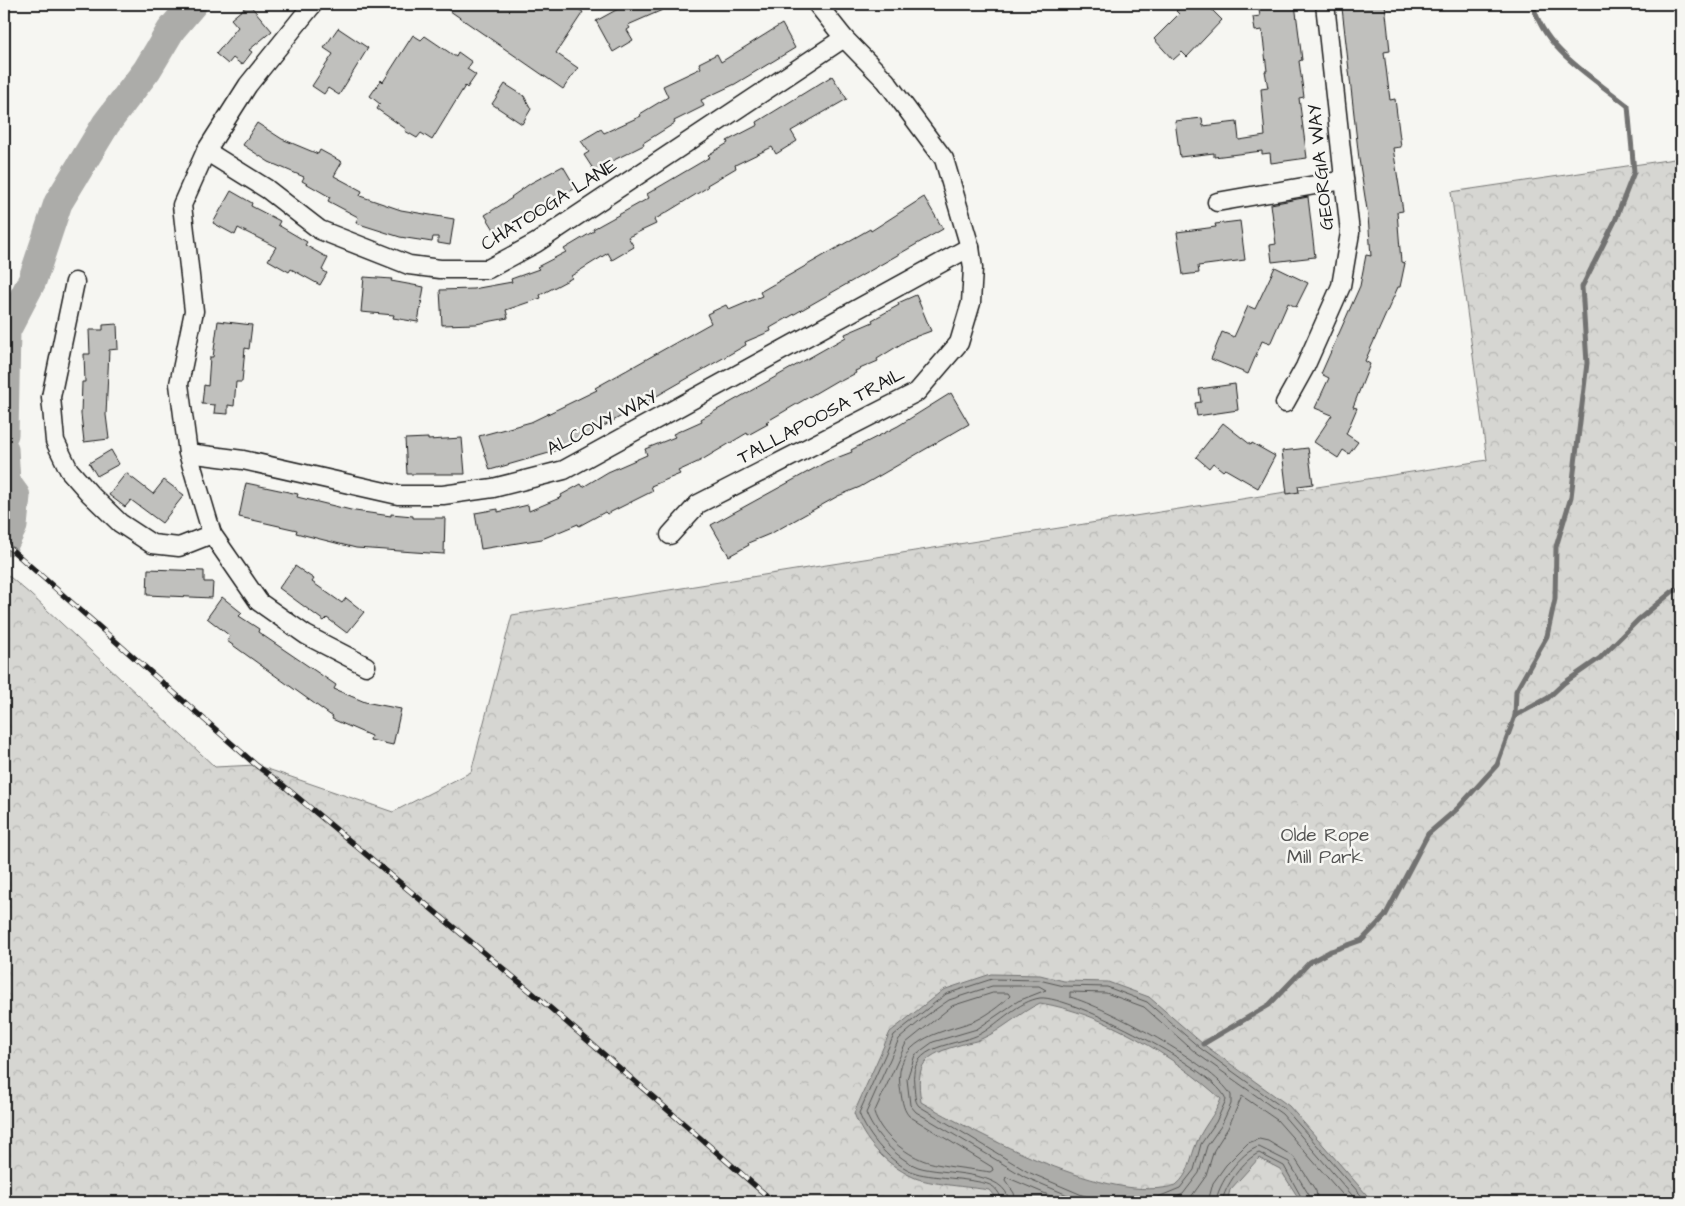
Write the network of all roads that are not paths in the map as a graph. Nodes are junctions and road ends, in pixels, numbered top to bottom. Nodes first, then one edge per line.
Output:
1 (313, 4) edge
2 (817, 4) edge
3 (1325, 4) edge
4 (844, 38) junction
5 (206, 151) junction
6 (1344, 180) junction
7 (1217, 202) dead end
8 (970, 247) junction
9 (75, 282) dead end
10 (1285, 403) dead end
11 (188, 453) junction
12 (212, 534) junction
13 (670, 535) dead end
14 (366, 666) dead end

1 - 5 street
2 - 4 street, TALLAPOOSA TRAIL
3 - 6 street, GEORGIA WAY
4 - 5 street, CHATOOGA LANE
4 - 8 street, TALLAPOOSA TRAIL
5 - 11 street
6 - 7 street
6 - 10 street, GEORGIA WAY
8 - 11 street, ALCOVY WAY
8 - 13 street, TALLAPOOSA TRAIL
9 - 12 street
11 - 12 street
12 - 14 street

